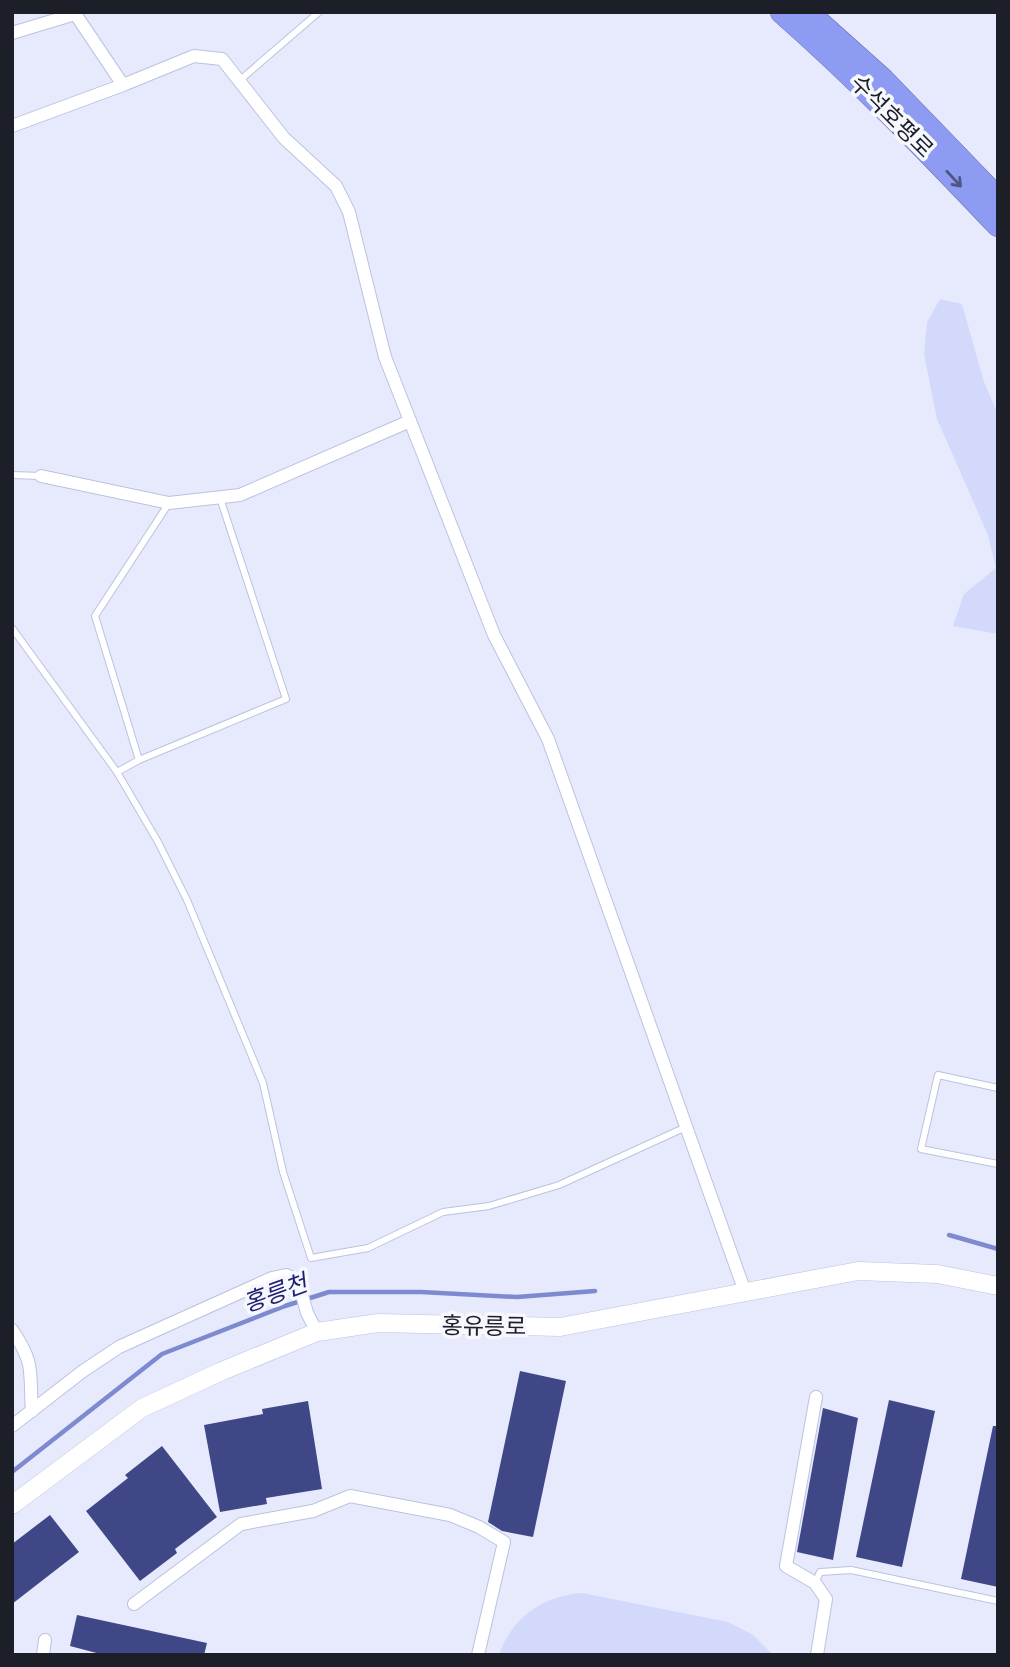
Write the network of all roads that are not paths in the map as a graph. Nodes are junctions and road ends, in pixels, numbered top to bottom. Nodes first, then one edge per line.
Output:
1 (319, 12) edge
2 (782, 12) edge
3 (807, 12) edge
4 (74, 13) edge
5 (12, 33) edge
6 (239, 81) junction
7 (123, 85) junction
8 (12, 126) edge
9 (998, 199) edge
10 (998, 225) edge
11 (410, 421) junction
12 (12, 475) edge
13 (41, 476) joint
14 (220, 498) junction
15 (170, 503) junction
16 (12, 628) edge
17 (139, 760) junction
18 (117, 772) junction
19 (998, 1088) edge
20 (686, 1127) junction
21 (998, 1164) edge
22 (743, 1285) junction
23 (998, 1286) edge
24 (12, 1330) edge
25 (317, 1332) junction
26 (816, 1397) dead end
27 (32, 1412) junction
28 (12, 1426) edge
29 (12, 1505) edge
30 (815, 1583) junction
31 (998, 1601) edge
32 (134, 1604) dead end
33 (44, 1640) dead end
34 (43, 1655) edge
35 (478, 1655) edge
36 (817, 1655) edge

1 - 6 lane
2 -> 10 highway, 수석호평로
3 - 9 highway, 수석호평로
4 - 5 street
4 - 7 street
6 - 7 street
6 - 11 street
7 - 8 street
11 - 14 street
11 - 20 street
12 - 13 lane
13 - 15 street
14 - 15 street
14 - 17 lane
15 - 17 lane
16 - 18 lane
17 - 18 lane
18 - 20 lane
19 - 21 lane
20 - 22 street
22 - 23 street, 홍유릉로
22 - 25 street, 홍유릉로
24 - 27 street
25 - 27 street
25 - 29 street, 홍유릉로
26 - 30 street
27 - 28 street
30 - 31 lane
30 - 36 street
32 - 35 street
33 - 34 street

